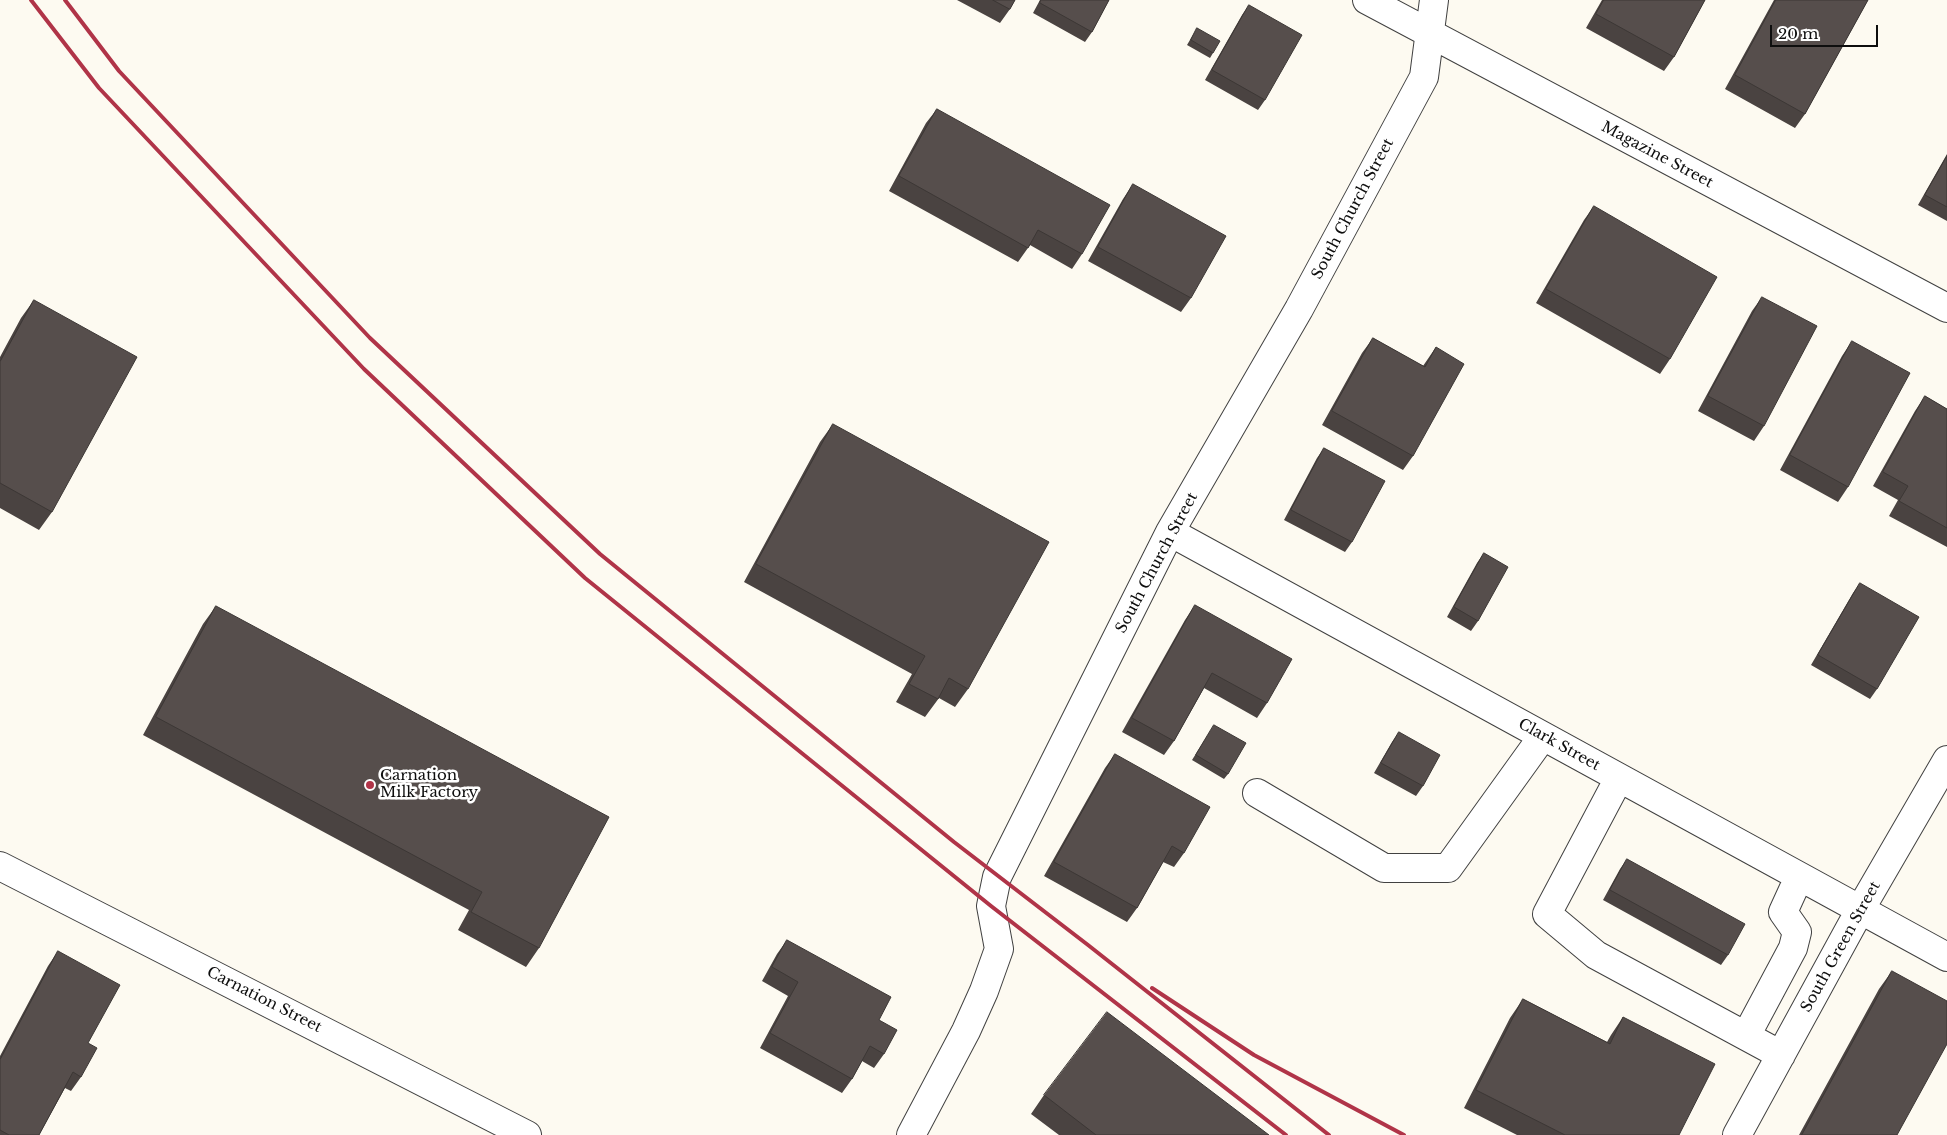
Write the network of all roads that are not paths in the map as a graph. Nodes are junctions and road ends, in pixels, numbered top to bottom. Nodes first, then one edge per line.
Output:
1 (1367, 0) edge
2 (1434, 0) edge
3 (1429, 34) junction
4 (1947, 308) edge
5 (1170, 532) junction
6 (1542, 736) junction
7 (1947, 760) edge
8 (1619, 778) junction
9 (1257, 793) dead end
10 (0, 866) edge
11 (1800, 877) junction
12 (1860, 910) junction
13 (1947, 957) edge
14 (1746, 1036) junction
15 (1781, 1055) junction
16 (527, 1135) edge
17 (911, 1135) edge
18 (1737, 1135) edge

1 - 3 street, Magazine Street
2 - 3 street, South Church Street
3 - 4 street, Magazine Street
3 - 5 street, South Church Street
5 - 6 street, Clark Street
5 - 17 street, South Church Street
6 - 8 street, Clark Street
6 - 9 street
7 - 12 street, South Green Street
8 - 11 street, Clark Street
8 - 14 street
10 - 16 street, Carnation Street
11 - 12 street, Clark Street
11 - 14 street
12 - 13 street, Clark Street
12 - 15 street, South Green Street
14 - 15 street
15 - 18 street, South Green Street

